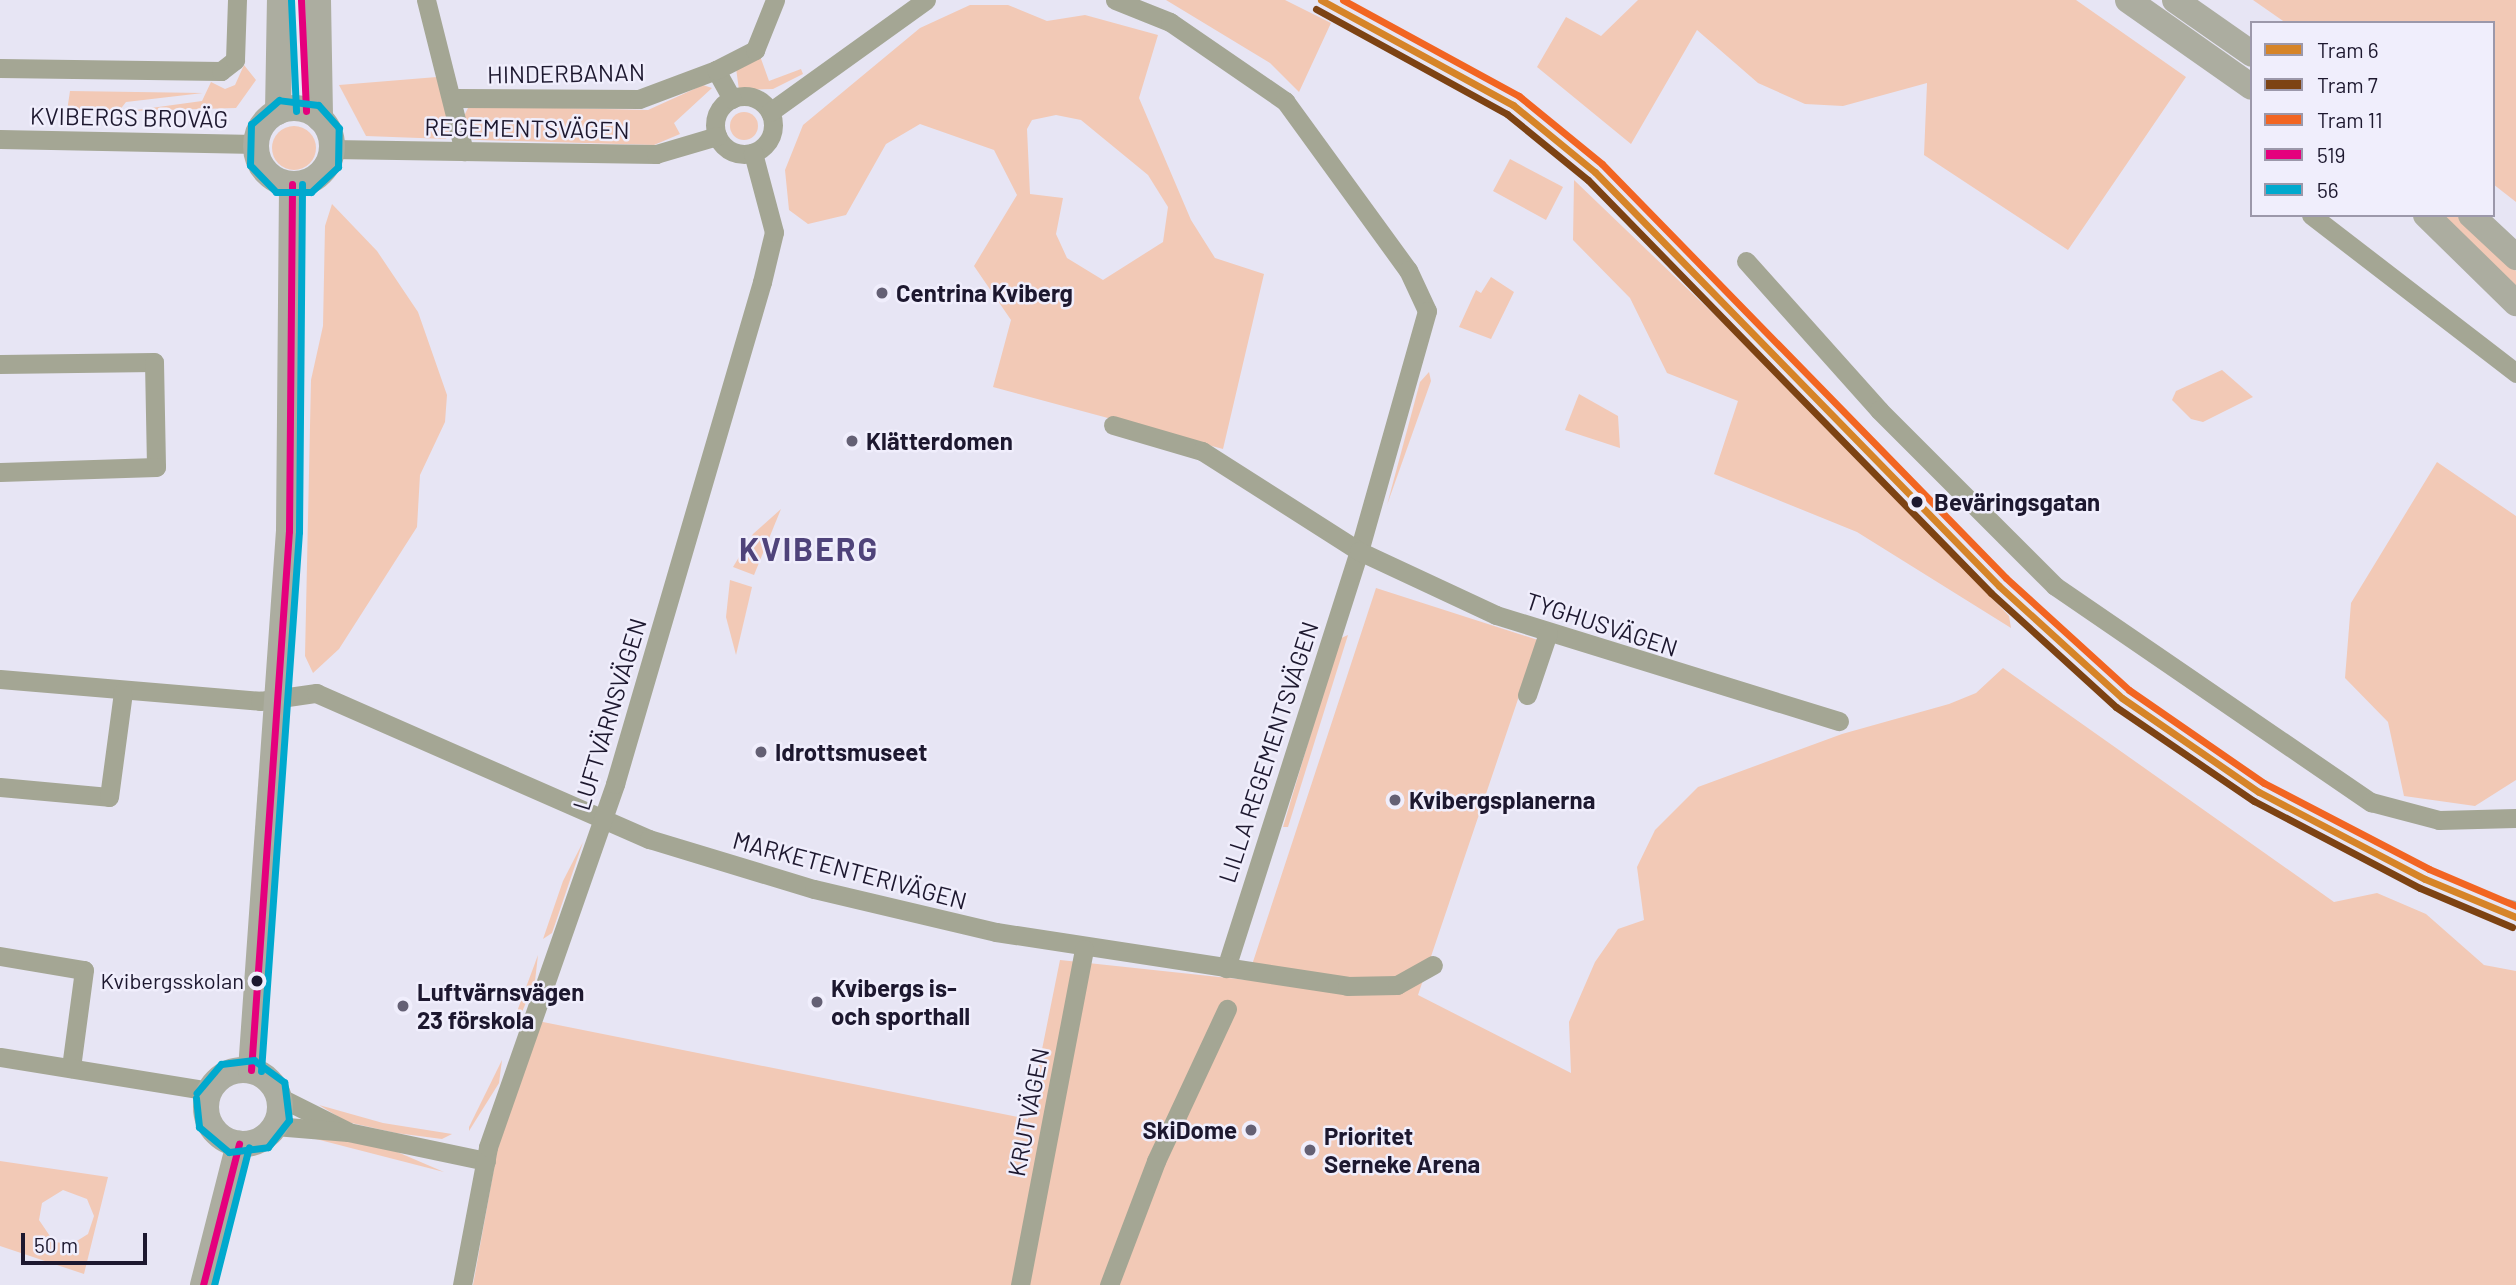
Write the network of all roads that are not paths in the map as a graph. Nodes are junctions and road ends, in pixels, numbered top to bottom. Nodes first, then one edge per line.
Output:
1 (237, 0) edge
2 (280, 0) edge
3 (318, 0) edge
4 (426, 0) edge
5 (775, 0) edge
6 (926, 0) edge
7 (1115, 0) edge
8 (2128, 0) edge
9 (2175, 0) edge
10 (2250, 53) edge
11 (0, 68) edge
12 (716, 70) junction
13 (2250, 86) edge
14 (453, 99) junction
15 (732, 99) junction
16 (278, 112) junction
17 (770, 112) junction
18 (320, 119) junction
19 (717, 136) junction
20 (0, 139) edge
21 (257, 144) junction
22 (332, 149) junction
23 (464, 151) junction
24 (753, 153) junction
25 (292, 184) junction
26 (2314, 217) edge
27 (2429, 217) edge
28 (2473, 217) edge
29 (2516, 257) edge
30 (1746, 261) dead end
31 (2516, 303) edge
32 (0, 364) edge
33 (2516, 373) edge
34 (1113, 425) dead end
35 (0, 472) edge
36 (1359, 551) junction
37 (1548, 633) junction
38 (0, 679) edge
39 (123, 692) junction
40 (1527, 695) dead end
41 (280, 698) junction
42 (1839, 721) dead end
43 (0, 787) edge
44 (2516, 818) edge
45 (604, 819) junction
46 (1084, 949) junction
47 (0, 956) edge
48 (1433, 965) dead end
49 (1226, 968) junction
50 (1227, 1009) dead end
51 (0, 1057) edge
52 (71, 1068) junction
53 (251, 1070) junction
54 (209, 1091) junction
55 (279, 1097) junction
56 (275, 1126) junction
57 (348, 1132) junction
58 (239, 1144) junction
59 (486, 1161) junction
60 (203, 1285) edge
61 (462, 1285) edge
62 (1020, 1285) edge
63 (1109, 1285) edge

1 - 11 street
2 - 16 street
3 - 18 street
4 - 14 street, HINDERBANAN
5 - 12 street, HINDERBANAN
6 - 17 street
7 - 36 street, LILLA REGEMENTSVÄGEN
8 - 13 street
9 - 10 street
12 - 14 street, HINDERBANAN
12 - 15 street
14 - 23 street, HINDERBANAN
15 - 17 street
15 - 19 street
16 - 18 street
16 - 21 street
17 - 24 street
18 - 22 street
19 - 23 street, REGEMENTSVÄGEN
19 - 24 street
20 - 21 street, KVIBERGS BROVÄG
21 - 25 street
22 - 23 street, REGEMENTSVÄGEN
22 - 25 street
24 - 45 street, LUFTVÄRNSVÄGEN
25 - 41 street
26 - 33 street
27 - 31 street
28 - 29 street
30 - 44 street
32 - 35 street
34 - 36 street
36 - 37 street, TYGHUSVÄGEN
36 - 49 street, LILLA REGEMENTSVÄGEN
37 - 40 street
37 - 42 street, TYGHUSVÄGEN
38 - 39 street, MARKETENTERIVÄGEN
39 - 41 street, MARKETENTERIVÄGEN
39 - 43 street
41 - 45 street, MARKETENTERIVÄGEN
41 - 53 street
45 - 46 street, MARKETENTERIVÄGEN
45 - 59 street, LUFTVÄRNSVÄGEN
46 - 49 street, MARKETENTERIVÄGEN
46 - 62 street, KRUTVÄGEN
47 - 52 street
48 - 49 street, MARKETENTERIVÄGEN
50 - 63 street
51 - 52 street
52 - 54 street
53 - 54 street
53 - 55 street
54 - 58 street
55 - 56 street
55 - 57 street
56 - 57 street
56 - 58 street
57 - 59 street
58 - 60 street
59 - 61 street, LUFTVÄRNSVÄGEN

